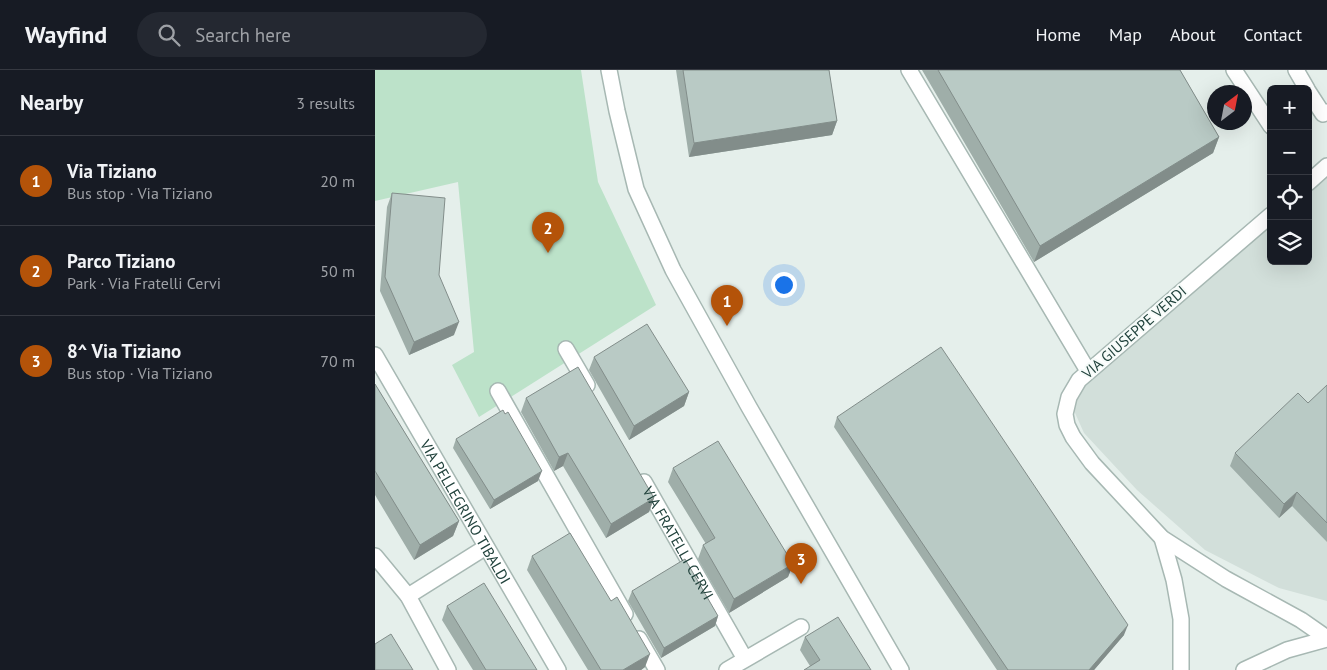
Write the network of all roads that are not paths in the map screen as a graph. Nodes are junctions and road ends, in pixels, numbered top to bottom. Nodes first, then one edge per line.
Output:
1 (609, 70) edge
2 (909, 70) edge
3 (1235, 70) edge
4 (1296, 70) edge
5 (1305, 85) edge
6 (1312, 96) edge
7 (1327, 112) edge
8 (1267, 120) edge
9 (1327, 166) edge
10 (1312, 179) edge
11 (1267, 218) edge
12 (566, 349) dead end
13 (375, 355) edge
14 (1088, 371) junction
15 (497, 392) dead end
16 (595, 399) edge
17 (635, 466) edge
18 (1162, 538) junction
19 (486, 547) junction
20 (375, 556) edge
21 (408, 596) junction
22 (801, 627) dead end
23 (1327, 639) edge
24 (745, 659) junction
25 (448, 670) edge
26 (557, 670) edge
27 (657, 670) edge
28 (727, 670) edge
29 (901, 670) edge
30 (1181, 670) edge
31 (1244, 670) edge

1 - 29 street
2 - 14 street
3 - 8 street
4 - 5 street
6 - 7 street
9 - 10 street
11 - 14 street, VIA GIUSEPPE VERDI
12 - 16 street
13 - 19 street, VIA PELLEGRINO TIBALDI
14 - 18 street, VIA GIUSEPPE VERDI
15 - 27 street
17 - 24 street, VIA FRATELLI CERVI
18 - 23 street, VIA GIUSEPPE VERDI
18 - 30 street, VIA GIUSEPPE VERDI
19 - 21 street
19 - 26 street, VIA PELLEGRINO TIBALDI
20 - 21 street
21 - 25 street
22 - 24 street
23 - 31 street
24 - 28 street

